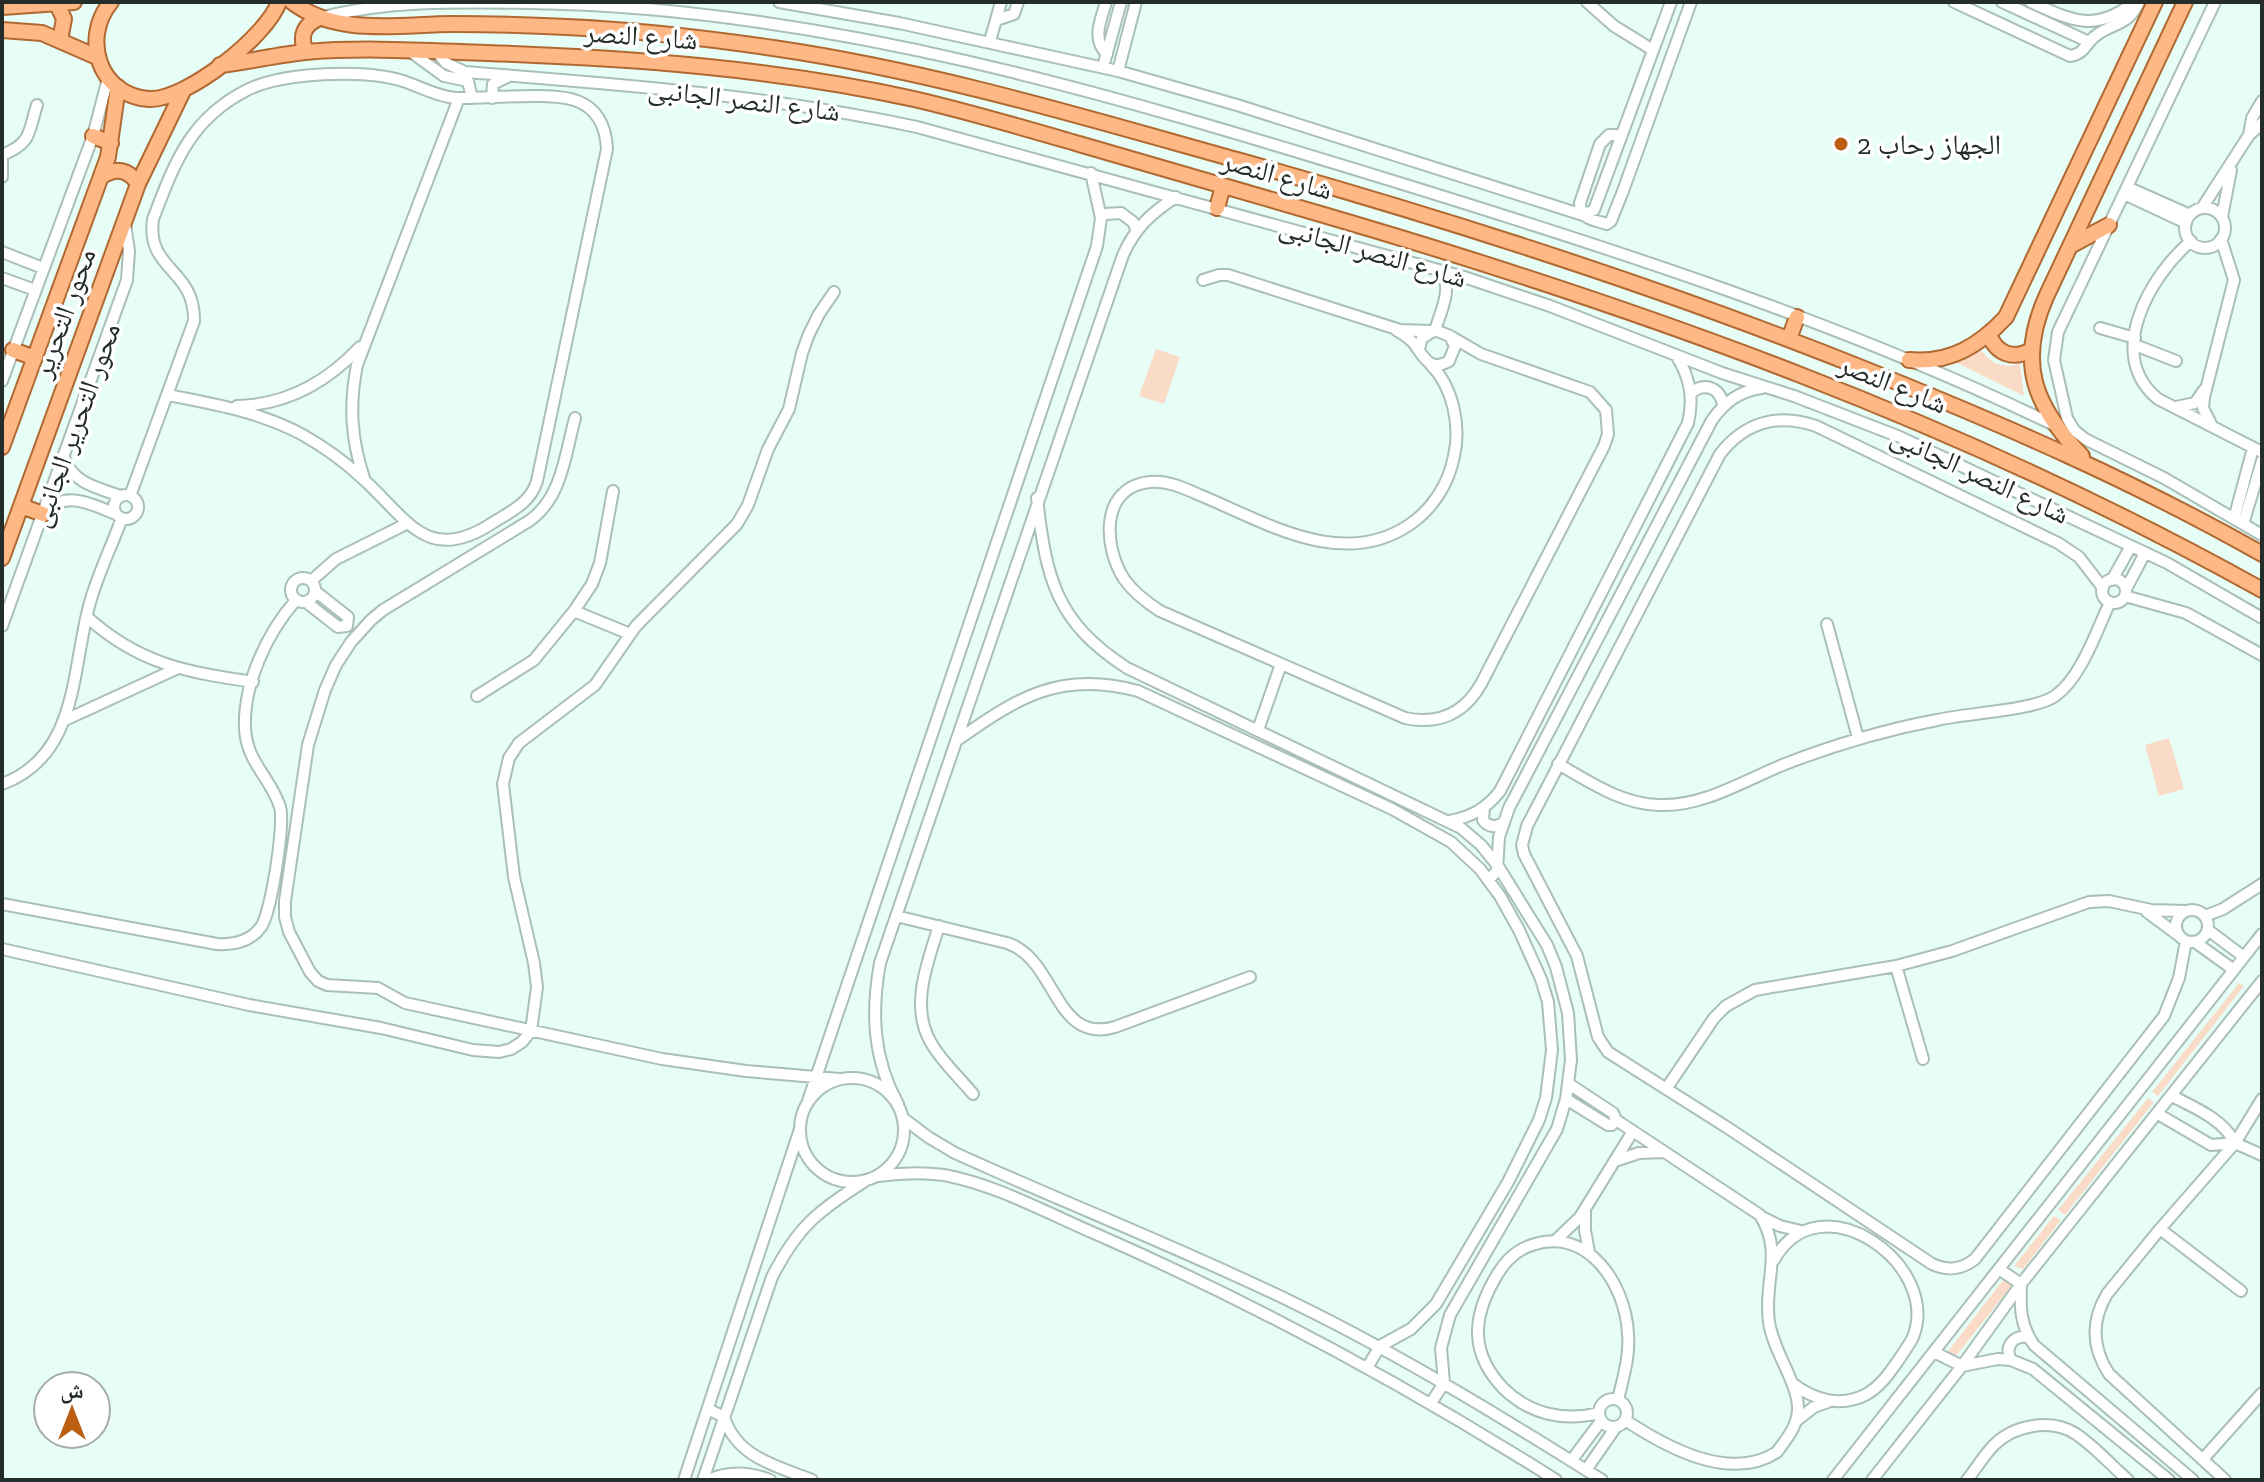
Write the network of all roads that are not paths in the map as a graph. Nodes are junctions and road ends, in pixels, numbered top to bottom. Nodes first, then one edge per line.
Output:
1 (74, 2) edge
2 (111, 2) edge
3 (279, 2) edge
4 (292, 2) edge
5 (779, 2) edge
6 (1001, 2) edge
7 (1018, 2) edge
8 (1106, 2) edge
9 (1121, 2) edge
10 (1136, 2) edge
11 (1587, 2) edge
12 (1691, 2) edge
13 (1954, 2) edge
14 (2002, 2) edge
15 (2031, 2) edge
16 (2137, 2) edge
17 (2155, 2) edge
18 (2185, 2) edge
19 (2215, 2) edge
20 (57, 4) edge
21 (808, 4) edge
22 (2, 7) edge
23 (1670, 7) edge
24 (1685, 17) junction
25 (320, 18) junction
26 (996, 20) junction
27 (1115, 23) junction
28 (1130, 27) junction
29 (2, 30) edge
30 (60, 40) junction
31 (990, 41) junction
32 (2089, 42) junction
33 (1653, 50) junction
34 (306, 52) junction
35 (411, 52) junction
36 (437, 52) junction
37 (1107, 54) junction
38 (97, 57) junction
39 (220, 65) junction
40 (1103, 67) junction
41 (1118, 71) junction
42 (512, 76) junction
43 (113, 82) junction
44 (184, 89) junction
45 (1636, 96) junction
46 (459, 98) junction
47 (472, 98) junction
48 (492, 98) junction
49 (2262, 101) edge
50 (1654, 103) junction
51 (37, 105) dead end
52 (2262, 123) edge
53 (1622, 135) junction
54 (2249, 135) junction
55 (93, 136) junction
56 (111, 143) junction
57 (2, 156) edge
58 (2234, 161) junction
59 (1091, 173) junction
60 (2, 177) edge
61 (101, 177) junction
62 (138, 184) junction
63 (1604, 184) junction
64 (1223, 186) junction
65 (1623, 191) junction
66 (2125, 191) junction
67 (1176, 197) junction
68 (1217, 208) junction
69 (2202, 208) junction
70 (1583, 215) junction
71 (2222, 217) junction
72 (1101, 218) junction
73 (2188, 219) junction
74 (124, 222) junction
75 (2109, 225) junction
76 (1136, 229) junction
77 (2221, 239) junction
78 (2191, 241) junction
79 (2070, 246) junction
80 (2, 252) edge
81 (43, 268) junction
82 (1441, 271) junction
83 (1464, 277) junction
84 (2, 278) edge
85 (1203, 280) dead end
86 (35, 290) junction
87 (834, 292) dead end
88 (1797, 317) junction
89 (1391, 327) junction
90 (2100, 328) dead end
91 (1439, 332) junction
92 (1989, 335) junction
93 (1789, 339) junction
94 (2135, 342) junction
95 (364, 343) junction
96 (1419, 349) junction
97 (13, 350) junction
98 (2031, 350) junction
99 (1481, 354) junction
100 (1676, 355) junction
101 (35, 358) junction
102 (1451, 359) junction
103 (1909, 360) junction
104 (2176, 361) dead end
105 (1431, 365) junction
106 (2, 381) edge
107 (2207, 383) junction
108 (1447, 386) junction
109 (1768, 388) junction
110 (1691, 393) junction
111 (168, 395) junction
112 (1723, 405) junction
113 (226, 407) junction
114 (2174, 407) junction
115 (575, 418) dead end
116 (2054, 425) junction
117 (2214, 428) junction
118 (2, 447) edge
119 (2258, 450) edge
120 (64, 457) junction
121 (2262, 461) edge
122 (2088, 462) junction
123 (364, 480) junction
124 (613, 491) dead end
125 (126, 496) junction
126 (1037, 498) junction
127 (2245, 499) junction
128 (21, 506) junction
129 (43, 514) junction
130 (119, 516) junction
131 (2239, 521) junction
132 (406, 524) junction
133 (2262, 535) edge
134 (2131, 546) junction
135 (2145, 553) junction
136 (2262, 554) edge
137 (2, 558) edge
138 (2112, 580) junction
139 (313, 586) junction
140 (2103, 588) junction
141 (2262, 590) edge
142 (2125, 592) junction
143 (301, 601) junction
144 (2110, 602) junction
145 (574, 611) junction
146 (87, 617) junction
147 (2262, 618) edge
148 (1827, 624) dead end
149 (2, 626) edge
150 (630, 634) junction
151 (2262, 655) edge
152 (1281, 664) junction
153 (176, 669) junction
154 (253, 682) junction
155 (477, 696) dead end
156 (63, 721) junction
157 (1258, 730) junction
158 (1858, 738) junction
159 (956, 741) junction
160 (1558, 764) junction
161 (2, 784) edge
162 (1484, 808) junction
163 (1450, 821) junction
164 (1503, 823) junction
165 (1439, 834) junction
166 (1498, 866) junction
167 (1488, 880) junction
168 (2262, 884) edge
169 (2, 904) edge
170 (2138, 907) junction
171 (2186, 911) junction
172 (896, 916) junction
173 (2205, 916) junction
174 (939, 926) junction
175 (2208, 930) junction
176 (2262, 934) edge
177 (2186, 940) junction
178 (2, 949) edge
179 (2244, 957) junction
180 (1896, 966) junction
181 (2234, 970) junction
182 (1250, 977) dead end
183 (2262, 981) edge
184 (531, 1031) junction
185 (1923, 1059) dead end
186 (815, 1078) junction
187 (839, 1079) junction
188 (1569, 1084) junction
189 (1666, 1089) junction
190 (973, 1094) dead end
191 (2172, 1096) junction
192 (1566, 1099) junction
193 (2262, 1099) edge
194 (807, 1104) junction
195 (898, 1104) junction
196 (2158, 1114) junction
197 (903, 1118) junction
198 (1616, 1120) junction
199 (800, 1129) junction
200 (1633, 1131) junction
201 (2235, 1143) junction
202 (1665, 1152) junction
203 (2262, 1155) edge
204 (1615, 1161) junction
205 (878, 1176) junction
206 (865, 1181) junction
207 (1585, 1208) junction
208 (1760, 1215) junction
209 (2160, 1229) junction
210 (1801, 1231) junction
211 (1555, 1241) junction
212 (1589, 1252) junction
213 (1774, 1260) junction
214 (1999, 1269) junction
215 (2021, 1284) junction
216 (2241, 1291) dead end
217 (2028, 1337) junction
218 (1380, 1346) junction
219 (1934, 1352) junction
220 (2011, 1360) junction
221 (1962, 1366) junction
222 (1367, 1368) junction
223 (1790, 1382) junction
224 (1444, 1383) junction
225 (2262, 1393) edge
226 (1618, 1400) junction
227 (1832, 1401) junction
228 (1431, 1403) junction
229 (708, 1409) junction
230 (724, 1417) junction
231 (1600, 1417) junction
232 (1796, 1421) junction
233 (1621, 1423) junction
234 (2203, 1459) junction
235 (1571, 1461) junction
236 (1586, 1470) junction
237 (1704, 1472) dead end
238 (1751, 1473) dead end
239 (686, 1479) edge
240 (705, 1480) edge
241 (770, 1480) edge
242 (812, 1480) edge
243 (1556, 1480) edge
244 (1602, 1480) edge
245 (1833, 1480) edge
246 (1872, 1480) edge
247 (1967, 1480) edge
248 (2128, 1480) edge
249 (2169, 1480) edge
250 (2193, 1480) edge
251 (2225, 1480) edge

1 - 20 main road
2 - 38 main road
3 - 39 main road
4 - 25 main road, شارع النصر
5 - 21 street
6 - 26 street
7 - 26 street
8 - 37 street
9 - 27 street
10 - 28 street
11 - 33 street
12 - 24 street
13 - 32 street
14 - 32 street
15 - 16 street
16 - 32 street
17 - 92 main road
18 - 79 main road
19 - 66 street
20 - 22 main road
20 - 30 main road
21 - 31 street
23 - 24 street
23 - 33 street
24 - 50 street
25 - 34 main road
25 - 88 street
25 - 93 main road, شارع النصر
26 - 31 street
27 - 28 street
27 - 37 street
28 - 41 street
29 - 30 main road
30 - 38 main road
31 - 40 street
33 - 45 street
34 - 35 main road, شارع النصر
34 - 39 main road, شارع النصر
35 - 36 main road, شارع النصر
35 - 47 street
36 - 42 street, شارع النصر الجانبى
36 - 64 main road, شارع النصر
37 - 40 street
38 - 43 main road
39 - 44 main road
40 - 41 street
41 - 70 street
42 - 48 street
42 - 59 street, شارع النصر الجانبى
43 - 44 main road
43 - 55 street
43 - 56 main road, محور التحرير
44 - 62 main road, محور التحرير
45 - 50 street
45 - 53 street
46 - 47 street
46 - 95 street
46 - 111 street
47 - 48 street
48 - 132 street
49 - 54 street
50 - 65 street
51 - 57 street
52 - 54 street
53 - 63 street
53 - 70 street
54 - 58 street
55 - 56 main road
55 - 81 street
56 - 61 main road, محور التحرير
57 - 60 street
58 - 69 street
58 - 71 street
59 - 67 street, شارع النصر الجانبى
59 - 72 street
61 - 62 main road
61 - 101 main road, محور التحرير
62 - 74 main road, محور التحرير
63 - 65 street
63 - 70 street
64 - 68 main road
64 - 141 main road, شارع النصر
65 - 70 street
66 - 73 street
66 - 75 street
67 - 68 street, شارع النصر الجانبى
67 - 76 street
68 - 82 street, شارع النصر الجانبى
69 - 71 street
69 - 73 street
71 - 77 street
72 - 76 street
72 - 186 street
73 - 78 street
74 - 120 street, محور التحرير الجانبى
74 - 128 main road, محور التحرير
75 - 79 main road
75 - 131 street
76 - 126 street
77 - 78 street
77 - 107 street
78 - 94 street
79 - 98 main road
80 - 81 street
81 - 86 street
82 - 83 street, شارع النصر الجانبى
82 - 91 street
83 - 91 street
83 - 100 street, شارع النصر الجانبى
84 - 86 street
85 - 89 street
86 - 97 street
87 - 150 street
88 - 93 main road
88 - 103 street
89 - 91 street
89 - 96 street
90 - 94 street
91 - 96 street
91 - 99 street
91 - 102 street
92 - 98 main road
92 - 103 main road
93 - 122 main road, شارع النصر
94 - 104 street
94 - 114 street
95 - 113 street
95 - 123 street
96 - 105 street
97 - 101 main road
97 - 106 street
98 - 116 main road
99 - 102 street
99 - 152 street
100 - 109 street, شارع النصر الجانبى
100 - 110 street
101 - 118 main road, محور التحرير
102 - 105 street
102 - 108 street
103 - 116 street
105 - 108 street
107 - 114 street
107 - 117 street
108 - 152 street
109 - 112 street
109 - 134 street, شارع النصر الجانبى
110 - 112 street
110 - 162 street
111 - 113 street
111 - 125 street
112 - 164 street
113 - 123 street
114 - 117 street
115 - 184 street
116 - 122 main road
117 - 119 street
119 - 127 street
120 - 125 street
120 - 129 street, محور التحرير الجانبى
121 - 127 street
122 - 136 main road, شارع النصر
123 - 132 street
124 - 145 street
125 - 130 street
125 - 130 street
126 - 157 street
126 - 159 street
127 - 131 street
128 - 129 main road
128 - 137 main road, محور التحرير
129 - 130 street
129 - 149 street, محور التحرير الجانبى
130 - 146 street
131 - 133 street
132 - 139 street
134 - 135 street, شارع النصر الجانبى
134 - 138 street
135 - 142 street
135 - 147 street, شارع النصر الجانبى
138 - 140 street
138 - 142 street
139 - 143 street
139 - 143 street
139 - 143 street
140 - 144 street
140 - 160 street
142 - 144 street
142 - 151 street
143 - 154 street
144 - 158 street
145 - 150 street
145 - 155 street
146 - 153 street
146 - 156 street
148 - 158 street
150 - 184 street
152 - 157 street
153 - 154 street
153 - 156 street
154 - 169 street
156 - 161 street
157 - 163 street
158 - 160 street
159 - 165 street
159 - 172 street
160 - 189 street
162 - 163 street
162 - 164 street
163 - 165 street
163 - 166 street
164 - 166 street
165 - 167 street
166 - 167 street
166 - 188 street
167 - 218 street
168 - 173 street
170 - 171 street
170 - 177 street
170 - 180 street
171 - 173 street
171 - 177 street
172 - 174 street
172 - 195 street
173 - 175 street
174 - 182 street
174 - 190 street
175 - 177 street
175 - 179 street
176 - 179 street
177 - 181 street
177 - 189 street
178 - 184 street
179 - 181 street
180 - 185 street
180 - 189 street
181 - 214 street
183 - 191 street
184 - 186 street
186 - 187 street
186 - 194 street
187 - 194 street
187 - 195 street
188 - 192 street
188 - 198 street
191 - 196 street
191 - 201 street
192 - 198 street
192 - 224 street
193 - 201 street
194 - 199 street
195 - 197 street
196 - 201 street
196 - 215 street
197 - 205 street
197 - 218 street
198 - 200 street
199 - 206 street
199 - 229 street
200 - 202 street
200 - 204 street
201 - 203 street
201 - 209 street
202 - 204 street
202 - 208 street
204 - 207 street
205 - 206 street
205 - 222 street
206 - 230 street
207 - 211 street
207 - 212 street
208 - 210 street
208 - 213 street
209 - 216 street
209 - 234 street
210 - 213 street
210 - 227 street
211 - 212 street
211 - 231 street
212 - 226 street
213 - 223 street
214 - 215 street
214 - 219 street
215 - 217 street
215 - 221 street
217 - 220 street
217 - 250 street
218 - 222 street
218 - 224 street
219 - 221 street
219 - 245 street
220 - 221 street
220 - 249 street
221 - 246 street
222 - 228 street
223 - 227 street
223 - 232 street
224 - 228 street
224 - 235 street
225 - 234 street
226 - 231 street
226 - 233 street
227 - 232 street
228 - 243 street
229 - 230 street
229 - 239 street
230 - 240 street
230 - 242 street
231 - 233 street
231 - 235 street
232 - 238 street
233 - 236 street
233 - 237 street
234 - 251 street
235 - 236 street
236 - 244 street
240 - 241 street
247 - 248 street

